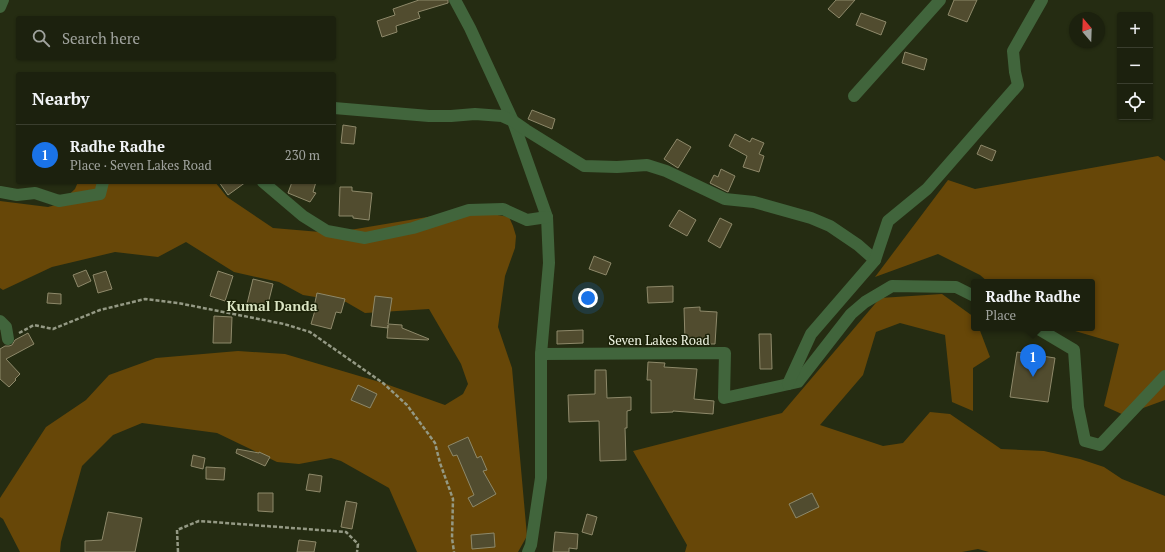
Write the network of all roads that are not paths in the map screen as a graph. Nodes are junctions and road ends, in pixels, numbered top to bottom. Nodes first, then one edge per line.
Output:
1 (4, 0) edge
2 (455, 0) edge
3 (940, 0) edge
4 (1042, 0) edge
5 (0, 7) edge
6 (854, 96) dead end
7 (336, 108) edge
8 (513, 121) junction
9 (102, 184) edge
10 (265, 184) edge
11 (0, 192) edge
12 (547, 217) junction
13 (875, 260) junction
14 (971, 294) edge
15 (0, 321) edge
16 (1042, 331) edge
17 (8, 339) road end
18 (541, 354) junction
19 (1165, 376) edge
20 (788, 384) junction
21 (528, 552) edge

1 - 5 street
2 - 8 street
3 - 6 street
4 - 13 street
7 - 8 street
8 - 12 street
8 - 13 street
9 - 11 street
10 - 12 street
12 - 18 street
13 - 20 street
14 - 20 street, Seven Lakes Road
15 - 17 street
16 - 19 street
18 - 20 street, Seven Lakes Road
18 - 21 street

